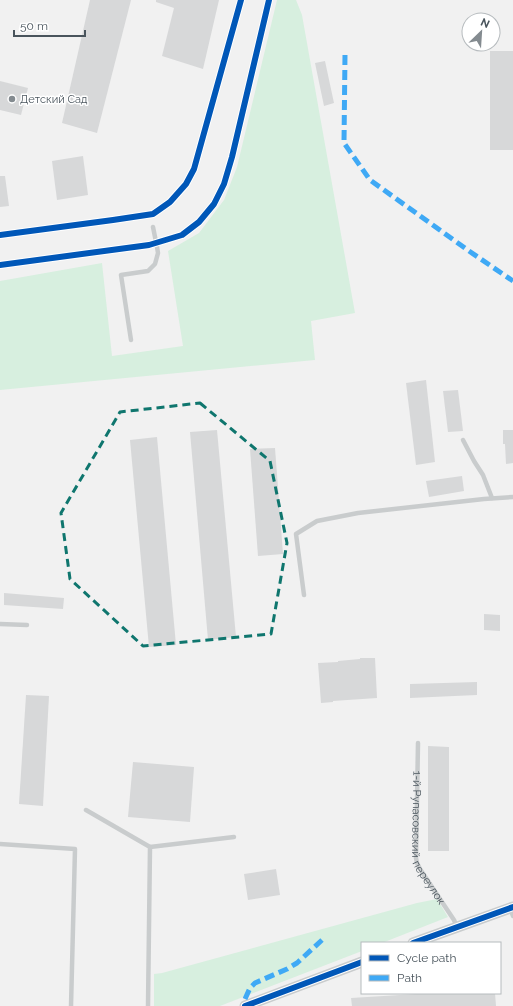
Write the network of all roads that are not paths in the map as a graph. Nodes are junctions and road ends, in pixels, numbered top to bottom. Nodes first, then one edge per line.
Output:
1 (153, 227) dead end
2 (131, 340) dead end
3 (463, 440) dead end
4 (513, 497) edge
5 (492, 498) junction
6 (304, 595) dead end
7 (0, 624) edge
8 (27, 625) dead end
9 (418, 742) dead end
10 (86, 810) dead end
11 (234, 837) dead end
12 (0, 844) edge
13 (150, 847) junction
14 (512, 910) edge
15 (457, 927) junction
16 (416, 942) edge
17 (361, 962) edge
18 (71, 1006) edge
19 (148, 1006) edge
20 (245, 1006) edge

1 - 2 lane
3 - 5 lane
4 - 5 lane
5 - 6 lane
7 - 8 lane
9 - 15 lane, 1-й Рупасовский переулок
10 - 13 lane
11 - 13 lane
12 - 18 lane
13 - 19 lane
14 - 15 street
15 - 16 street
17 - 20 street

